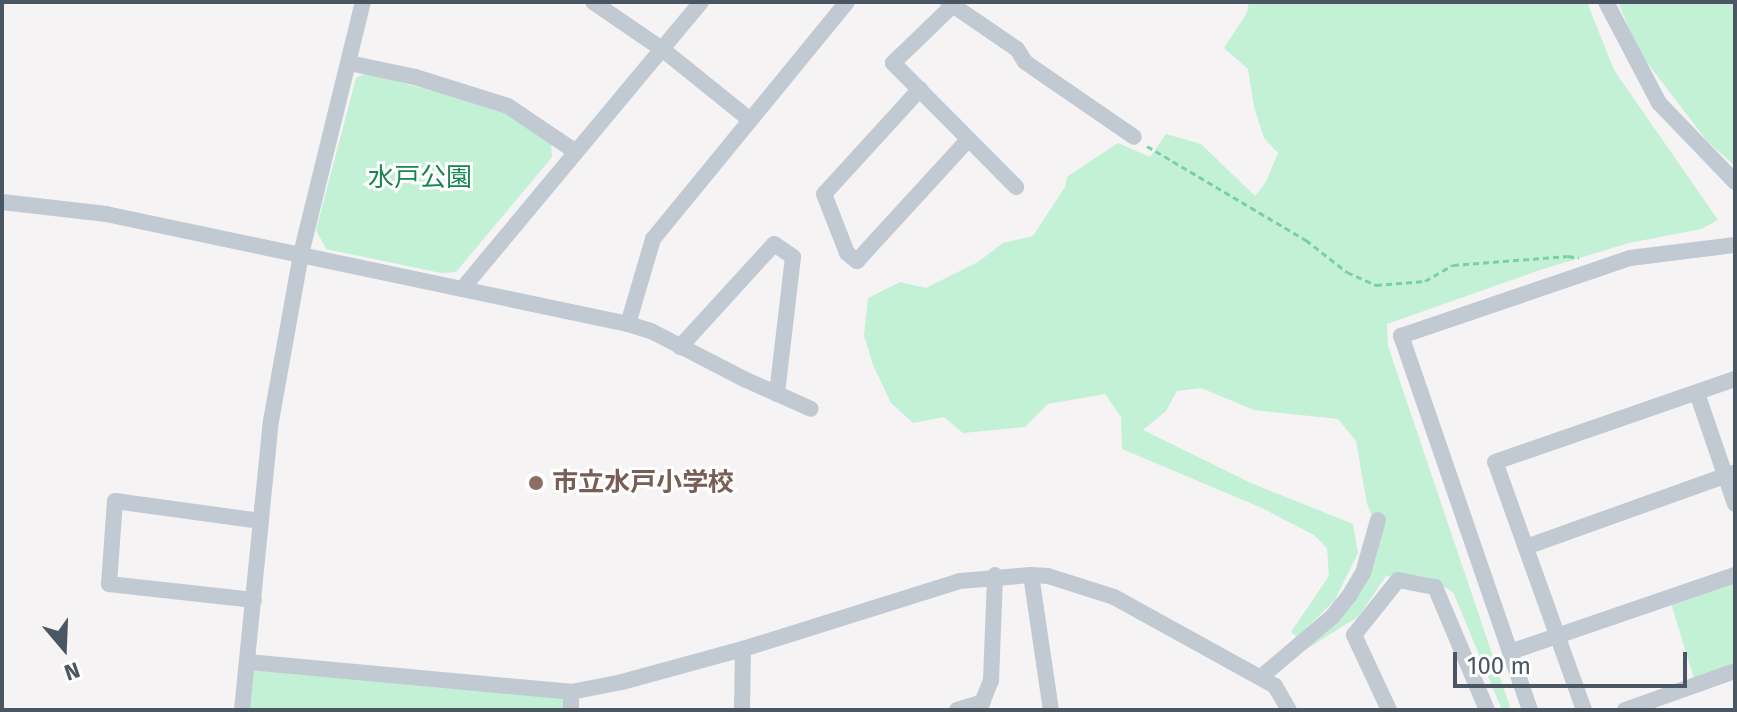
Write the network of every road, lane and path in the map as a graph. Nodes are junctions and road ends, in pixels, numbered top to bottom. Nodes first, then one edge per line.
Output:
1 (363, 2) edge
2 (701, 2) edge
3 (847, 2) edge
4 (1606, 2) edge
5 (598, 3) edge
6 (950, 4) edge
7 (662, 49) junction
8 (349, 63) junction
9 (920, 89) junction
10 (749, 119) junction
11 (1134, 137) joint
12 (968, 140) junction
13 (576, 152) junction
14 (1735, 182) edge
15 (1016, 187) dead end
16 (2, 202) edge
17 (1735, 245) edge
18 (301, 254) junction
19 (1581, 259) dead end
20 (462, 289) junction
21 (628, 324) junction
22 (680, 347) junction
23 (1735, 379) edge
24 (1697, 393) junction
25 (777, 394) junction
26 (811, 409) dead end
27 (1730, 473) edge
28 (1735, 504) edge
29 (1378, 520) dead end
30 (261, 521) junction
31 (1526, 547) junction
32 (995, 575) junction
33 (1031, 575) junction
34 (1735, 575) edge
35 (254, 600) junction
36 (1557, 635) junction
37 (743, 649) junction
38 (1510, 652) junction
39 (249, 662) junction
40 (1735, 671) edge
41 (1261, 677) junction
42 (571, 692) junction
43 (981, 706) edge
44 (242, 710) edge
45 (571, 710) edge
46 (742, 710) edge
47 (957, 710) edge
48 (1051, 710) edge
49 (1289, 710) edge
50 (1389, 710) edge
51 (1487, 710) edge
52 (1530, 710) edge
53 (1584, 710) edge
54 (1625, 710) edge

1 - 8 street
2 - 7 street
3 - 10 street
4 - 14 street
5 - 7 street
6 - 9 street
6 - 11 street
7 - 10 street
7 - 13 street
8 - 13 street
8 - 18 street
9 - 12 street
9 - 12 street
10 - 21 street
11 - 19 path
12 - 15 street
13 - 20 street
16 - 18 street
17 - 38 street
18 - 20 street
18 - 30 street
20 - 21 street
21 - 22 street
22 - 25 street
22 - 25 street
23 - 24 street
24 - 27 street
24 - 31 street
25 - 26 street
27 - 28 street
27 - 31 street
29 - 41 street
30 - 35 street
30 - 35 street
31 - 36 street
32 - 33 street
32 - 37 street
32 - 43 street
33 - 41 street
33 - 48 street
34 - 36 street
35 - 39 street
36 - 38 street
36 - 53 street
37 - 42 street
37 - 46 street
38 - 52 street
39 - 42 street
39 - 44 street
40 - 54 street
41 - 49 street
42 - 45 street
43 - 47 street
50 - 51 street

